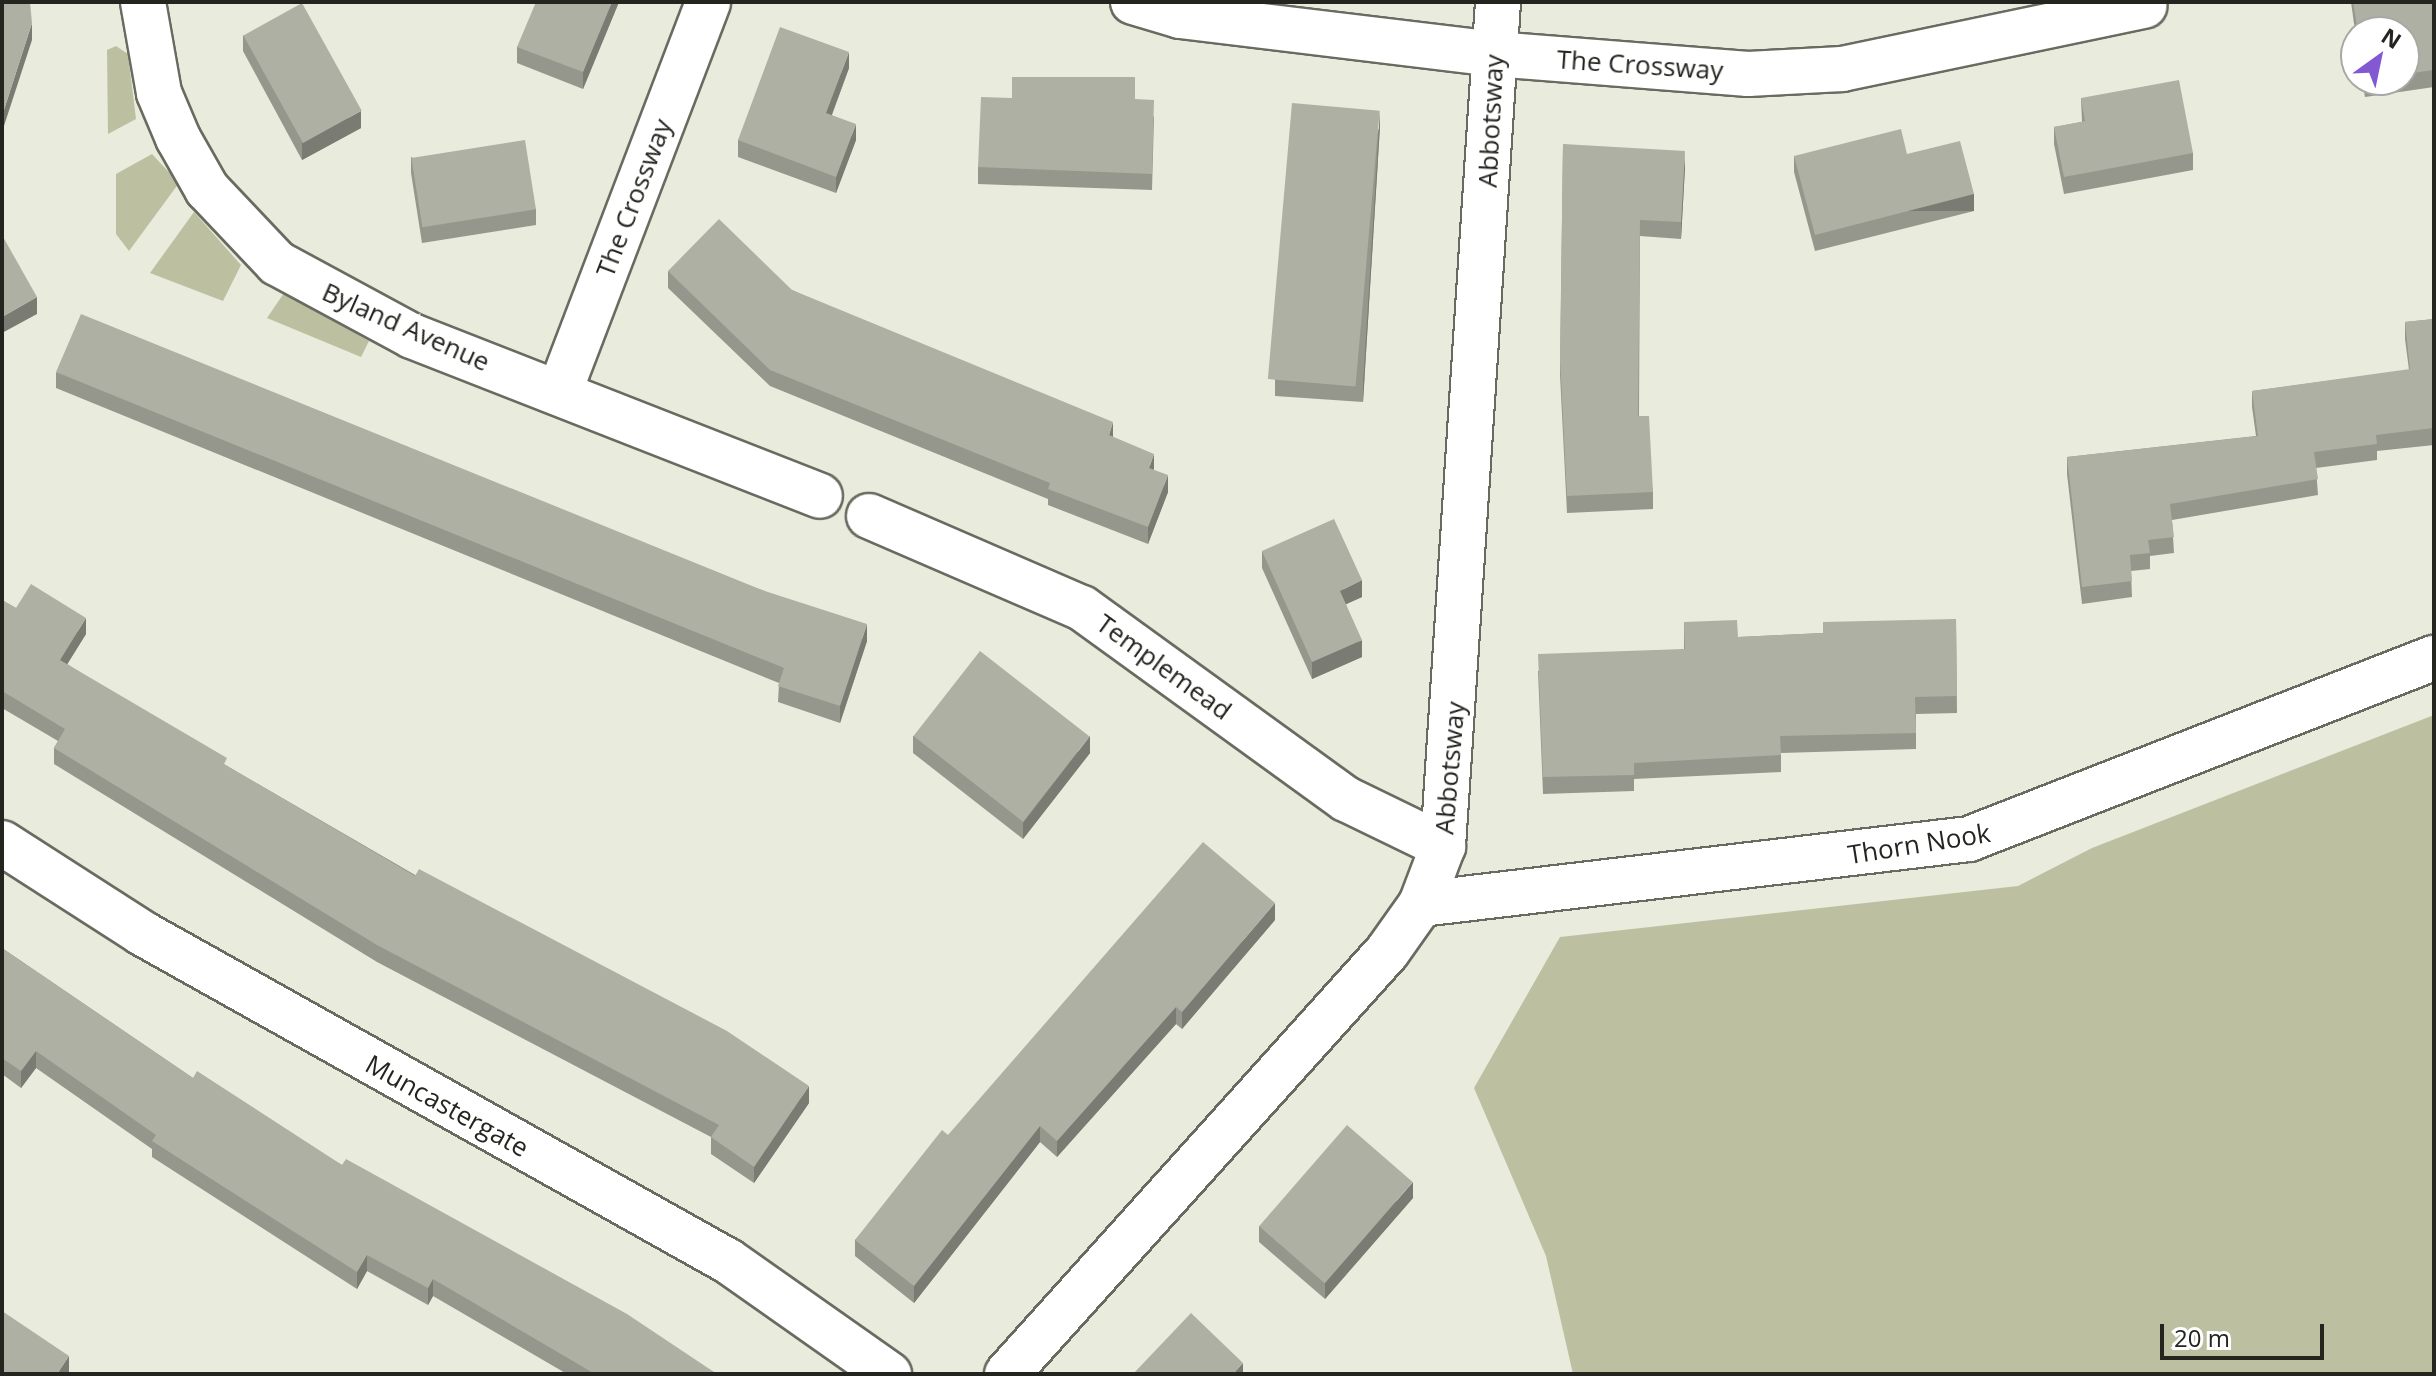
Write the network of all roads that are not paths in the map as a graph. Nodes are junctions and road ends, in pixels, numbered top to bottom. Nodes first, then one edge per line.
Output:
1 (143, 2) edge
2 (708, 2) edge
3 (1133, 2) edge
4 (1498, 2) edge
5 (2144, 6) dead end
6 (1494, 54) junction
7 (559, 393) junction
8 (820, 496) dead end
9 (869, 516) dead end
10 (2434, 658) edge
11 (2, 843) edge
12 (1443, 846) junction
13 (1421, 904) junction
14 (889, 1374) edge
15 (1007, 1374) edge

1 - 7 street, Byland Avenue
2 - 7 street, The Crossway
3 - 6 street, The Crossway
4 - 6 street, Abbotsway
5 - 6 street, The Crossway
6 - 12 street, Abbotsway
7 - 8 street, Byland Avenue
9 - 12 street, Templemead
10 - 13 street, Thorn Nook
11 - 14 street, Muncastergate
12 - 13 street, Abbotsway
13 - 15 street, Abbotsway

